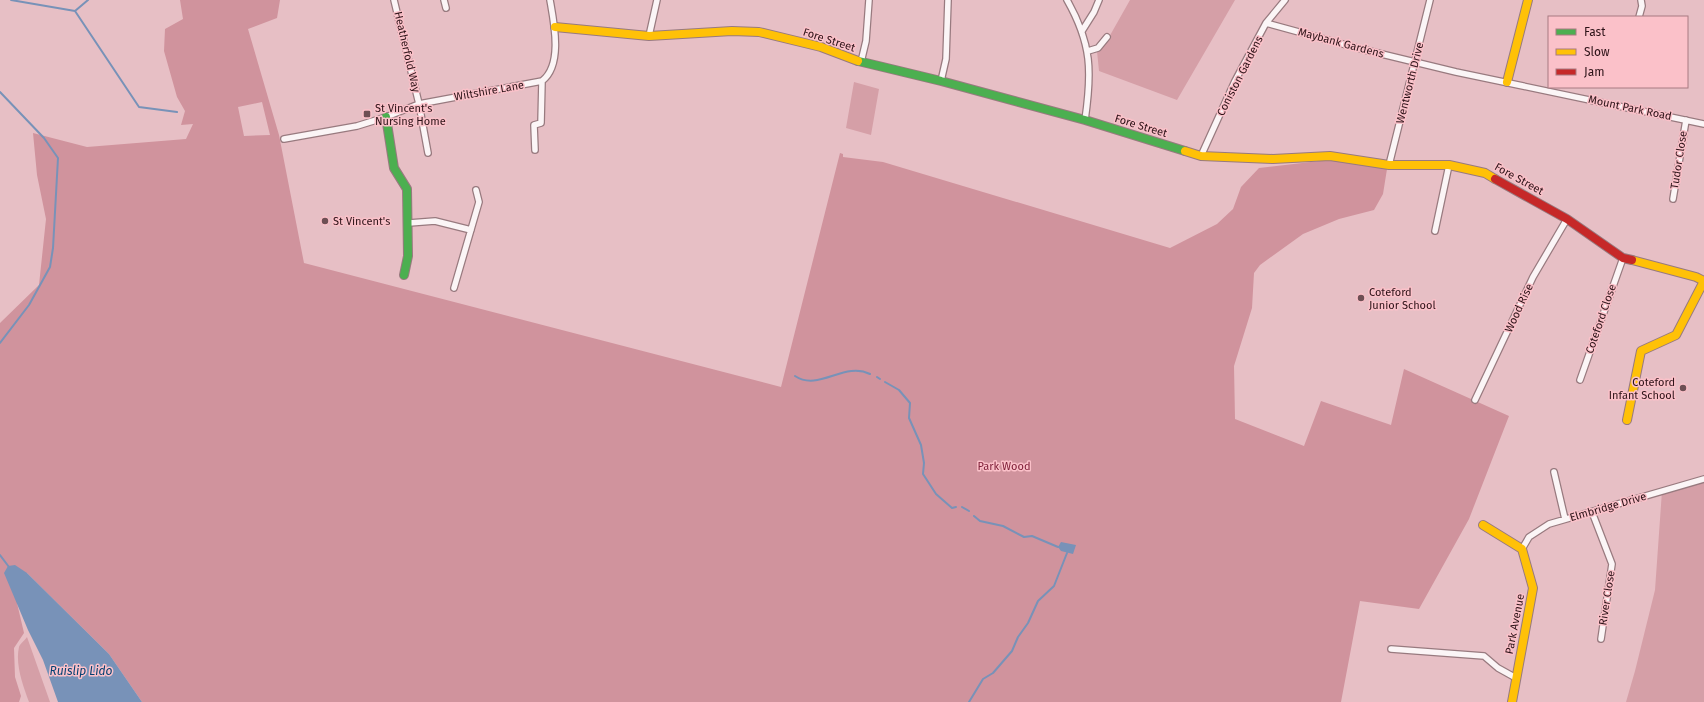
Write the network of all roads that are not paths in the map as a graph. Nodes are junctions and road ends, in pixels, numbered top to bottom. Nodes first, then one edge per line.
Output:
1 (394, 0) edge
2 (444, 0) edge
3 (550, 0) edge
4 (658, 0) edge
5 (869, 0) edge
6 (948, 0) edge
7 (1067, 0) edge
8 (1099, 0) edge
9 (1285, 0) edge
10 (1430, 0) edge
11 (1528, 0) edge
12 (1641, 0) edge
13 (446, 8) dead end
14 (1639, 16) edge
15 (1266, 23) junction
16 (555, 27) junction
17 (1082, 31) junction
18 (649, 36) junction
19 (1107, 37) dead end
20 (1088, 51) junction
21 (861, 62) junction
22 (1415, 63) junction
23 (542, 81) junction
24 (941, 81) junction
25 (1507, 82) junction
26 (419, 104) junction
27 (386, 117) junction
28 (1085, 120) junction
29 (1686, 120) junction
30 (1704, 124) edge
31 (284, 139) dead end
32 (535, 150) dead end
33 (428, 153) dead end
34 (1201, 156) junction
35 (1389, 165) junction
36 (1449, 166) junction
37 (476, 190) dead end
38 (1673, 199) dead end
39 (1567, 219) junction
40 (409, 223) junction
41 (471, 230) junction
42 (1436, 231) dead end
43 (1623, 258) junction
44 (404, 276) dead end
45 (1704, 281) edge
46 (454, 288) dead end
47 (1580, 380) dead end
48 (1475, 400) dead end
49 (1627, 420) dead end
50 (1554, 472) dead end
51 (1704, 479) edge
52 (1592, 512) junction
53 (1565, 519) junction
54 (1482, 525) dead end
55 (1522, 549) junction
56 (1601, 639) dead end
57 (1391, 649) dead end
58 (1516, 678) junction
59 (1512, 702) edge

1 - 26 street, Heatherfold Way
2 - 13 street
3 - 16 street
4 - 18 street
5 - 21 street
6 - 24 street
7 - 17 street
8 - 17 street
9 - 15 street, Coniston Gardens
10 - 22 street, Wentworth Drive
11 - 25 street
12 - 14 street
15 - 22 street, Maybank Gardens
15 - 34 street, Coniston Gardens
16 - 18 street, Fore Street
16 - 23 street
17 - 20 street
18 - 21 street, Fore Street
19 - 20 street
20 - 28 street
21 - 24 street, Fore Street
22 - 25 street, Mount Park Road
22 - 35 street, Wentworth Drive
23 - 26 street, Wiltshire Lane
23 - 32 street
24 - 28 street, Fore Street
25 - 29 street, Mount Park Road
26 - 27 street, Wiltshire Lane
26 - 33 street, Heatherfold Way
27 - 31 street, Wiltshire Lane
27 - 40 street
28 - 34 street, Fore Street
29 - 30 street, Mount Park Road
29 - 38 street, Tudor Close
34 - 35 street, Fore Street
35 - 36 street, Fore Street
36 - 39 street, Fore Street
36 - 42 street
37 - 41 street
39 - 43 street, Fore Street
39 - 48 street, Wood Rise
40 - 41 street
40 - 44 street
41 - 46 street
43 - 45 street, Fore Street
43 - 47 street, Coteford Close
45 - 49 street
50 - 53 street
51 - 52 street, Elmbridge Drive
52 - 53 street, Elmbridge Drive
52 - 56 street, River Close
53 - 55 street, Elmbridge Drive
54 - 55 street
55 - 58 street, Park Avenue
57 - 58 street
58 - 59 street, Park Avenue

